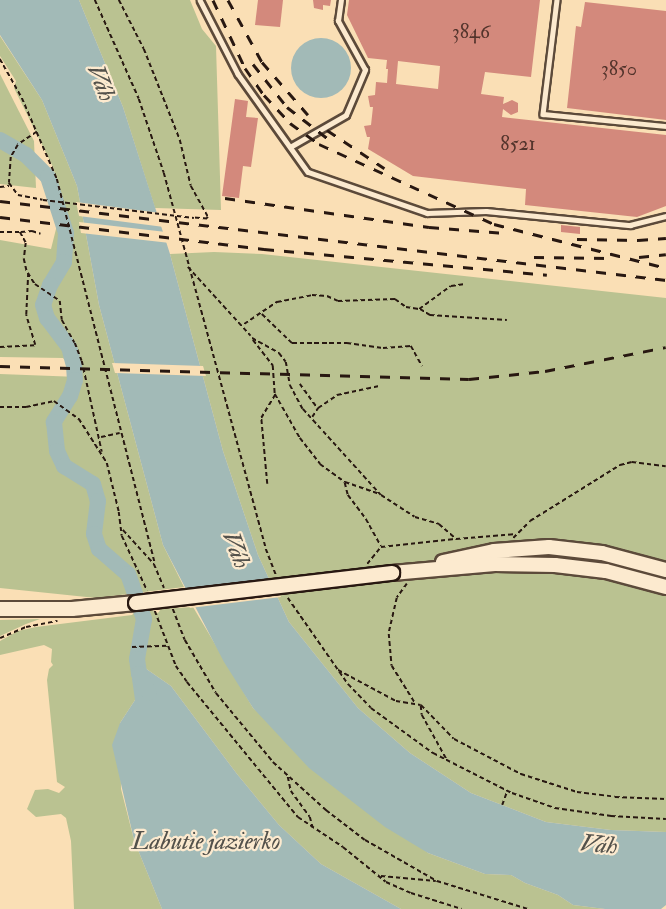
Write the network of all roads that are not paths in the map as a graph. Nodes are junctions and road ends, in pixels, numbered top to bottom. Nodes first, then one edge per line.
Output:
1 (200, 0) edge
2 (340, 0) edge
3 (556, 0) edge
4 (666, 126) edge
5 (290, 147) junction
6 (666, 216) edge
7 (666, 570) edge
8 (408, 576) junction
9 (666, 586) edge
10 (0, 609) edge

1 - 5 lane
2 - 5 lane
3 - 4 lane
5 - 6 lane
7 - 8 main road
8 - 9 main road
8 - 10 main road, bridge

